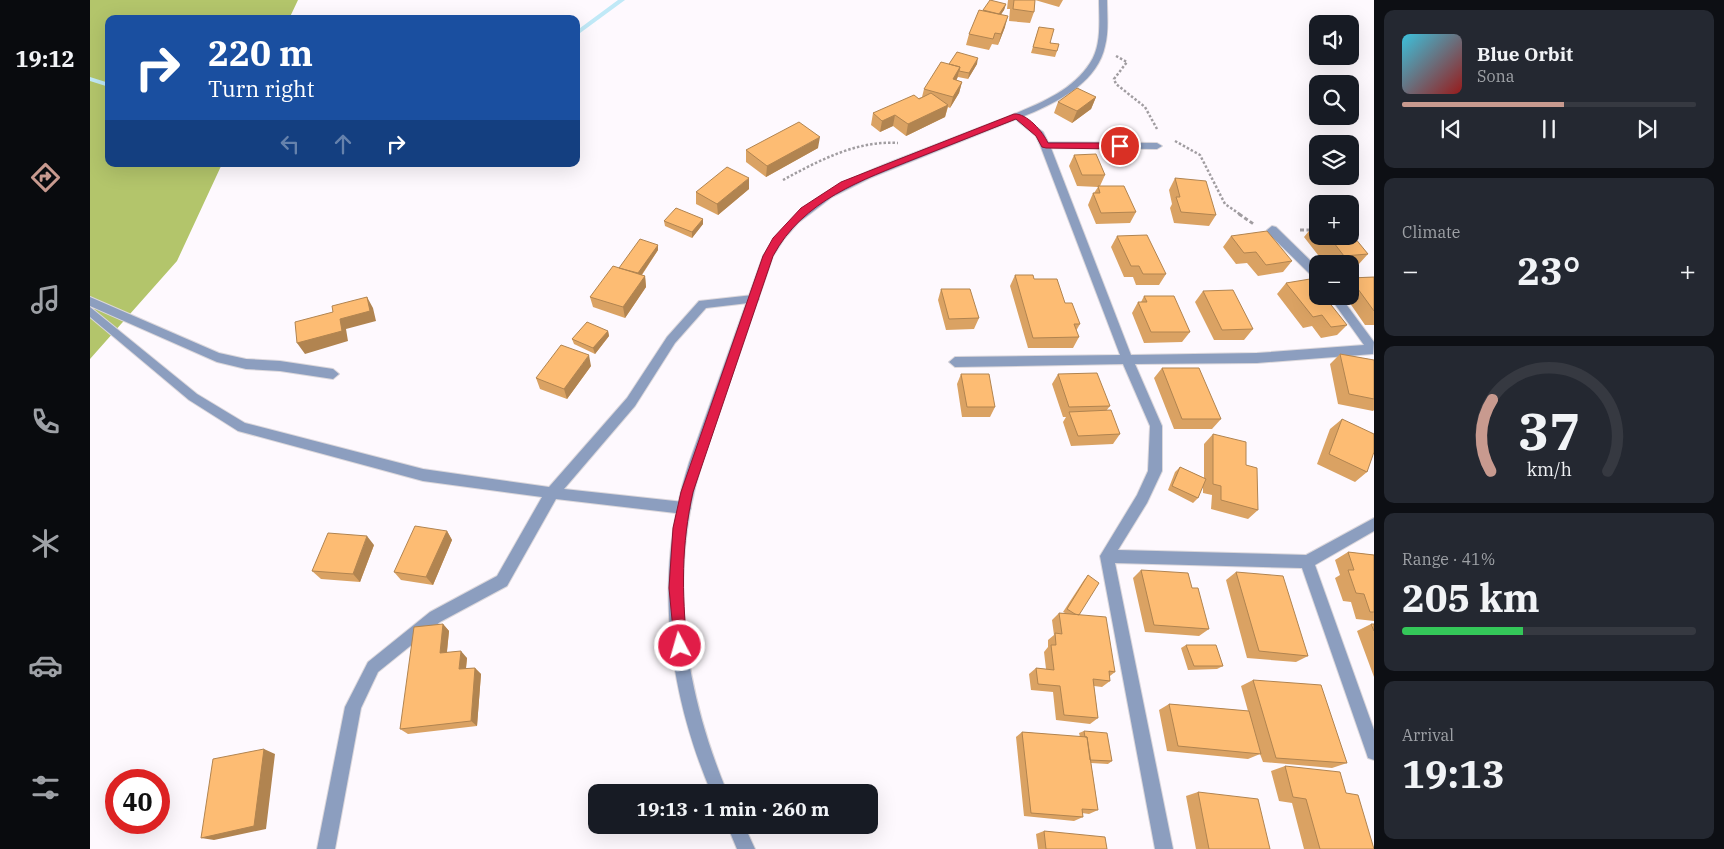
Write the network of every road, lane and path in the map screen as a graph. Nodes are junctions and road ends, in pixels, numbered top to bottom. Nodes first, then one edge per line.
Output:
1 (1103, 0) edge
2 (1116, 55) dead end
3 (1017, 116) junction
4 (1159, 132) dead end
5 (1169, 138) dead end
6 (1046, 145) junction
7 (1157, 146) dead end
8 (917, 155) junction
9 (783, 180) dead end
10 (1272, 230) junction
11 (1309, 230) edge
12 (1309, 265) edge
13 (753, 299) junction
14 (90, 301) edge
15 (1341, 305) edge
16 (90, 311) edge
17 (1127, 359) junction
18 (955, 362) dead end
19 (333, 374) dead end
20 (552, 494) junction
21 (684, 508) junction
22 (1374, 524) edge
23 (1106, 556) junction
24 (1307, 562) junction
25 (1374, 752) edge
26 (717, 784) edge
27 (739, 834) edge
28 (326, 849) edge
29 (746, 849) edge
30 (1164, 849) edge

1 - 3 street
2 - 4 path
3 - 6 street
3 - 8 street
5 - 10 path
6 - 7 street
6 - 17 street
8 - 9 path
8 - 13 street
10 - 11 path
10 - 12 street
13 - 20 street
13 - 21 street
14 - 19 street
15 - 17 street
16 - 20 street
17 - 18 street
17 - 23 street
20 - 21 street
20 - 28 street
21 - 26 street
22 - 24 street
23 - 24 street
23 - 30 street
24 - 25 street
27 - 29 street

